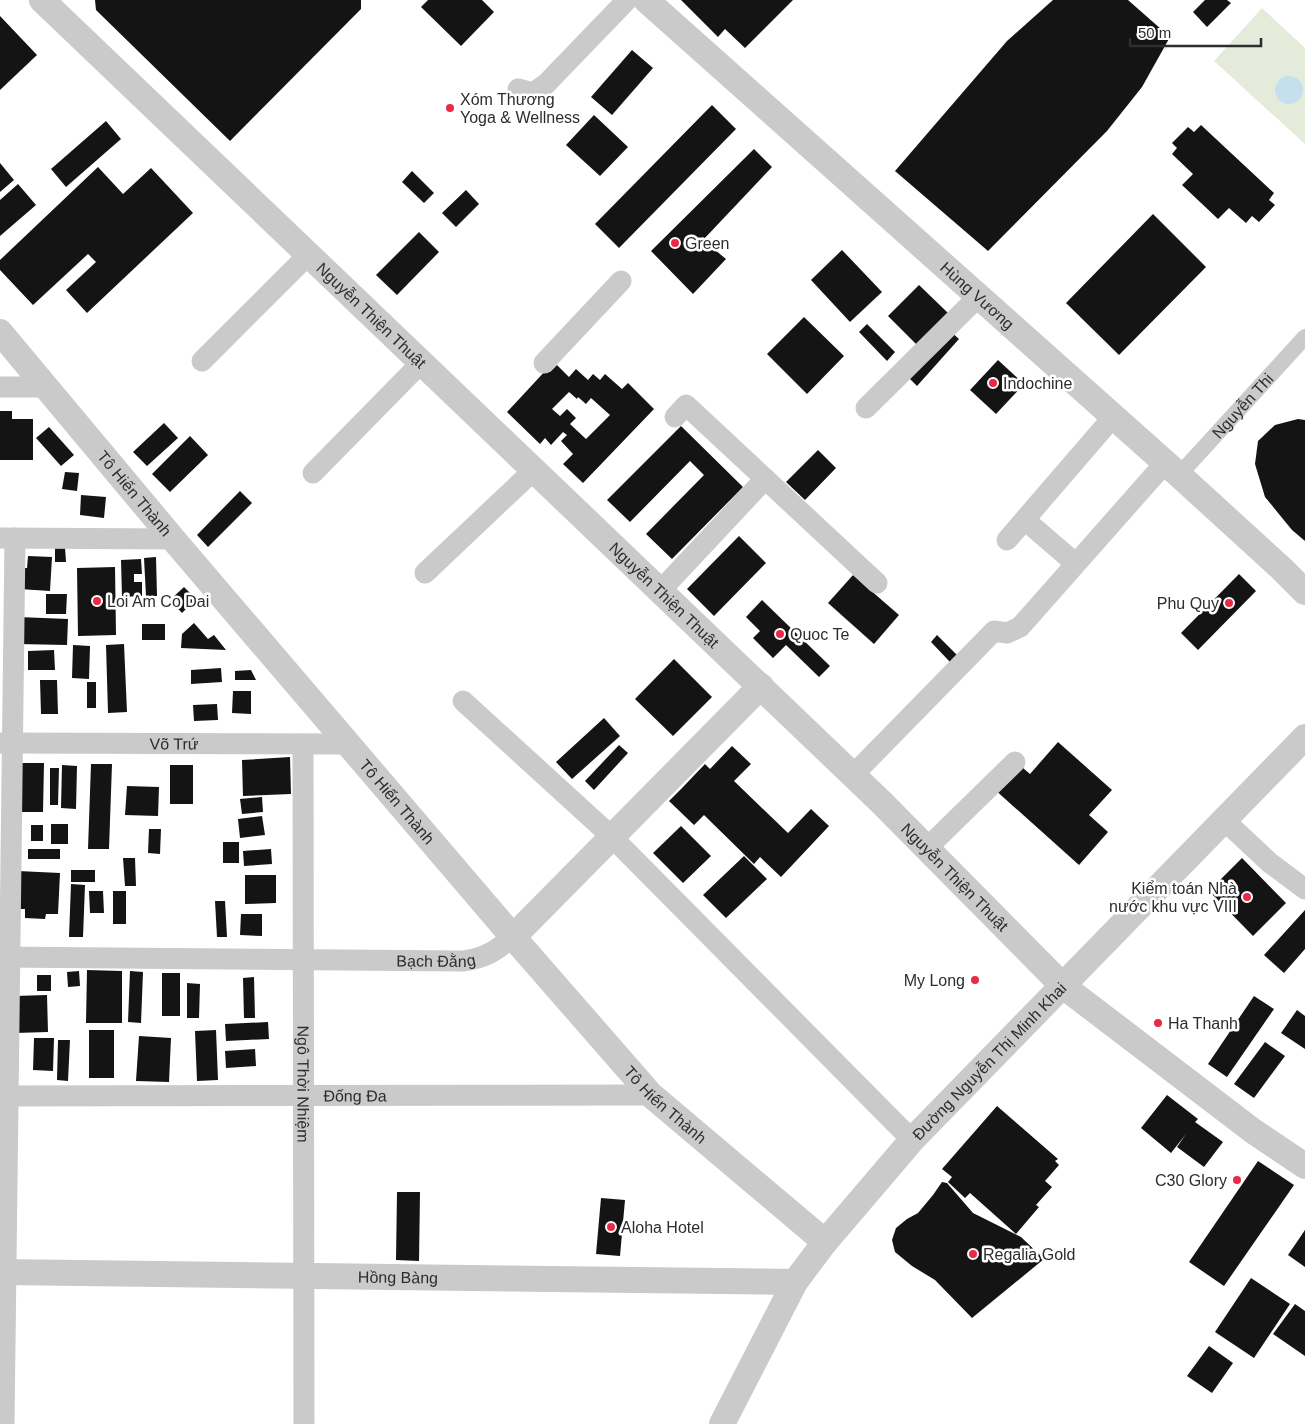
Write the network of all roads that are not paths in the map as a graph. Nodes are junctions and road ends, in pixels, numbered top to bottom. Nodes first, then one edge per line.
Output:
1 (42, 0) edge
2 (627, 0) edge
3 (646, 0) edge
4 (518, 89) dead end
5 (309, 254) junction
6 (621, 281) dead end
7 (978, 297) junction
8 (0, 332) edge
9 (1305, 337) edge
10 (202, 360) dead end
11 (422, 362) junction
12 (544, 363) dead end
13 (0, 387) edge
14 (47, 387) junction
15 (866, 408) dead end
16 (675, 417) dead end
17 (1113, 417) junction
18 (1172, 469) junction
19 (534, 470) junction
20 (313, 473) dead end
21 (765, 479) junction
22 (1024, 520) junction
23 (7, 538) edge
24 (173, 539) junction
25 (1006, 540) dead end
26 (1075, 563) junction
27 (425, 573) dead end
28 (877, 583) dead end
29 (661, 590) junction
30 (1305, 592) edge
31 (760, 686) junction
32 (463, 701) dead end
33 (1305, 737) edge
34 (6, 743) edge
35 (303, 744) junction
36 (348, 744) junction
37 (1015, 762) dead end
38 (853, 775) junction
39 (1224, 820) junction
40 (611, 836) junction
41 (926, 849) junction
42 (1305, 889) edge
43 (512, 937) junction
44 (5, 957) edge
45 (303, 960) junction
46 (1063, 986) junction
47 (651, 1095) junction
48 (4, 1096) edge
49 (304, 1096) junction
50 (912, 1140) junction
51 (1305, 1166) edge
52 (825, 1242) junction
53 (3, 1272) edge
54 (304, 1276) junction
55 (795, 1282) junction
56 (4, 1424) edge
57 (304, 1424) edge
58 (722, 1424) edge

1 - 5 street, Nguyễn Thiện Thuật
2 - 4 street
3 - 7 street, Hùng Vương
5 - 10 street
5 - 11 street, Nguyễn Thiện Thuật
6 - 12 street
7 - 15 street
7 - 17 street, Hùng Vương
8 - 14 street, Tô Hiến Thành
9 - 18 street, Nguyễn Thi
11 - 19 street, Nguyễn Thiện Thuật
11 - 20 street
13 - 14 street
14 - 24 street, Tô Hiến Thành
16 - 21 street
17 - 18 street, Hùng Vương
17 - 22 street
18 - 26 street
18 - 30 street, Hùng Vương
19 - 27 street
19 - 29 street, Nguyễn Thiện Thuật
21 - 28 street
21 - 29 street
22 - 25 street
22 - 26 street
23 - 24 street
23 - 34 street
24 - 36 street, Tô Hiến Thành
26 - 38 street
29 - 31 street, Nguyễn Thiện Thuật
31 - 38 street, Nguyễn Thiện Thuật
31 - 40 street, Bạch Đằng
32 - 40 street
33 - 39 street, Đường Nguyễn Thị Minh Khai
34 - 35 street, Võ Trứ
34 - 44 street
35 - 36 street, Võ Trứ
35 - 45 street, Ngô Thời Nhiệm
36 - 43 street, Tô Hiến Thành
37 - 41 street
38 - 41 street, Nguyễn Thiện Thuật
39 - 42 street
39 - 46 street, Đường Nguyễn Thị Minh Khai
40 - 43 street, Bạch Đằng
40 - 50 street
41 - 46 street, Nguyễn Thiện Thuật
43 - 45 street, Bạch Đằng
43 - 47 street, Tô Hiến Thành
44 - 45 street, Bạch Đằng
44 - 48 street
45 - 49 street, Ngô Thời Nhiệm
46 - 50 street, Đường Nguyễn Thị Minh Khai
46 - 51 street, Nguyễn Thiện Thuật
47 - 49 street, Đống Đa
47 - 52 street, Tô Hiến Thành
48 - 49 street, Đống Đa
48 - 53 street
49 - 54 street, Ngô Thời Nhiệm
50 - 52 street, Đường Nguyễn Thị Minh Khai
52 - 55 street, Đường Nguyễn Thị Minh Khai
53 - 54 street, Hồng Bàng
53 - 56 street
54 - 55 street, Hồng Bàng
54 - 57 street, Ngô Thời Nhiệm
55 - 58 street, Đường Nguyễn Thị Minh Khai

